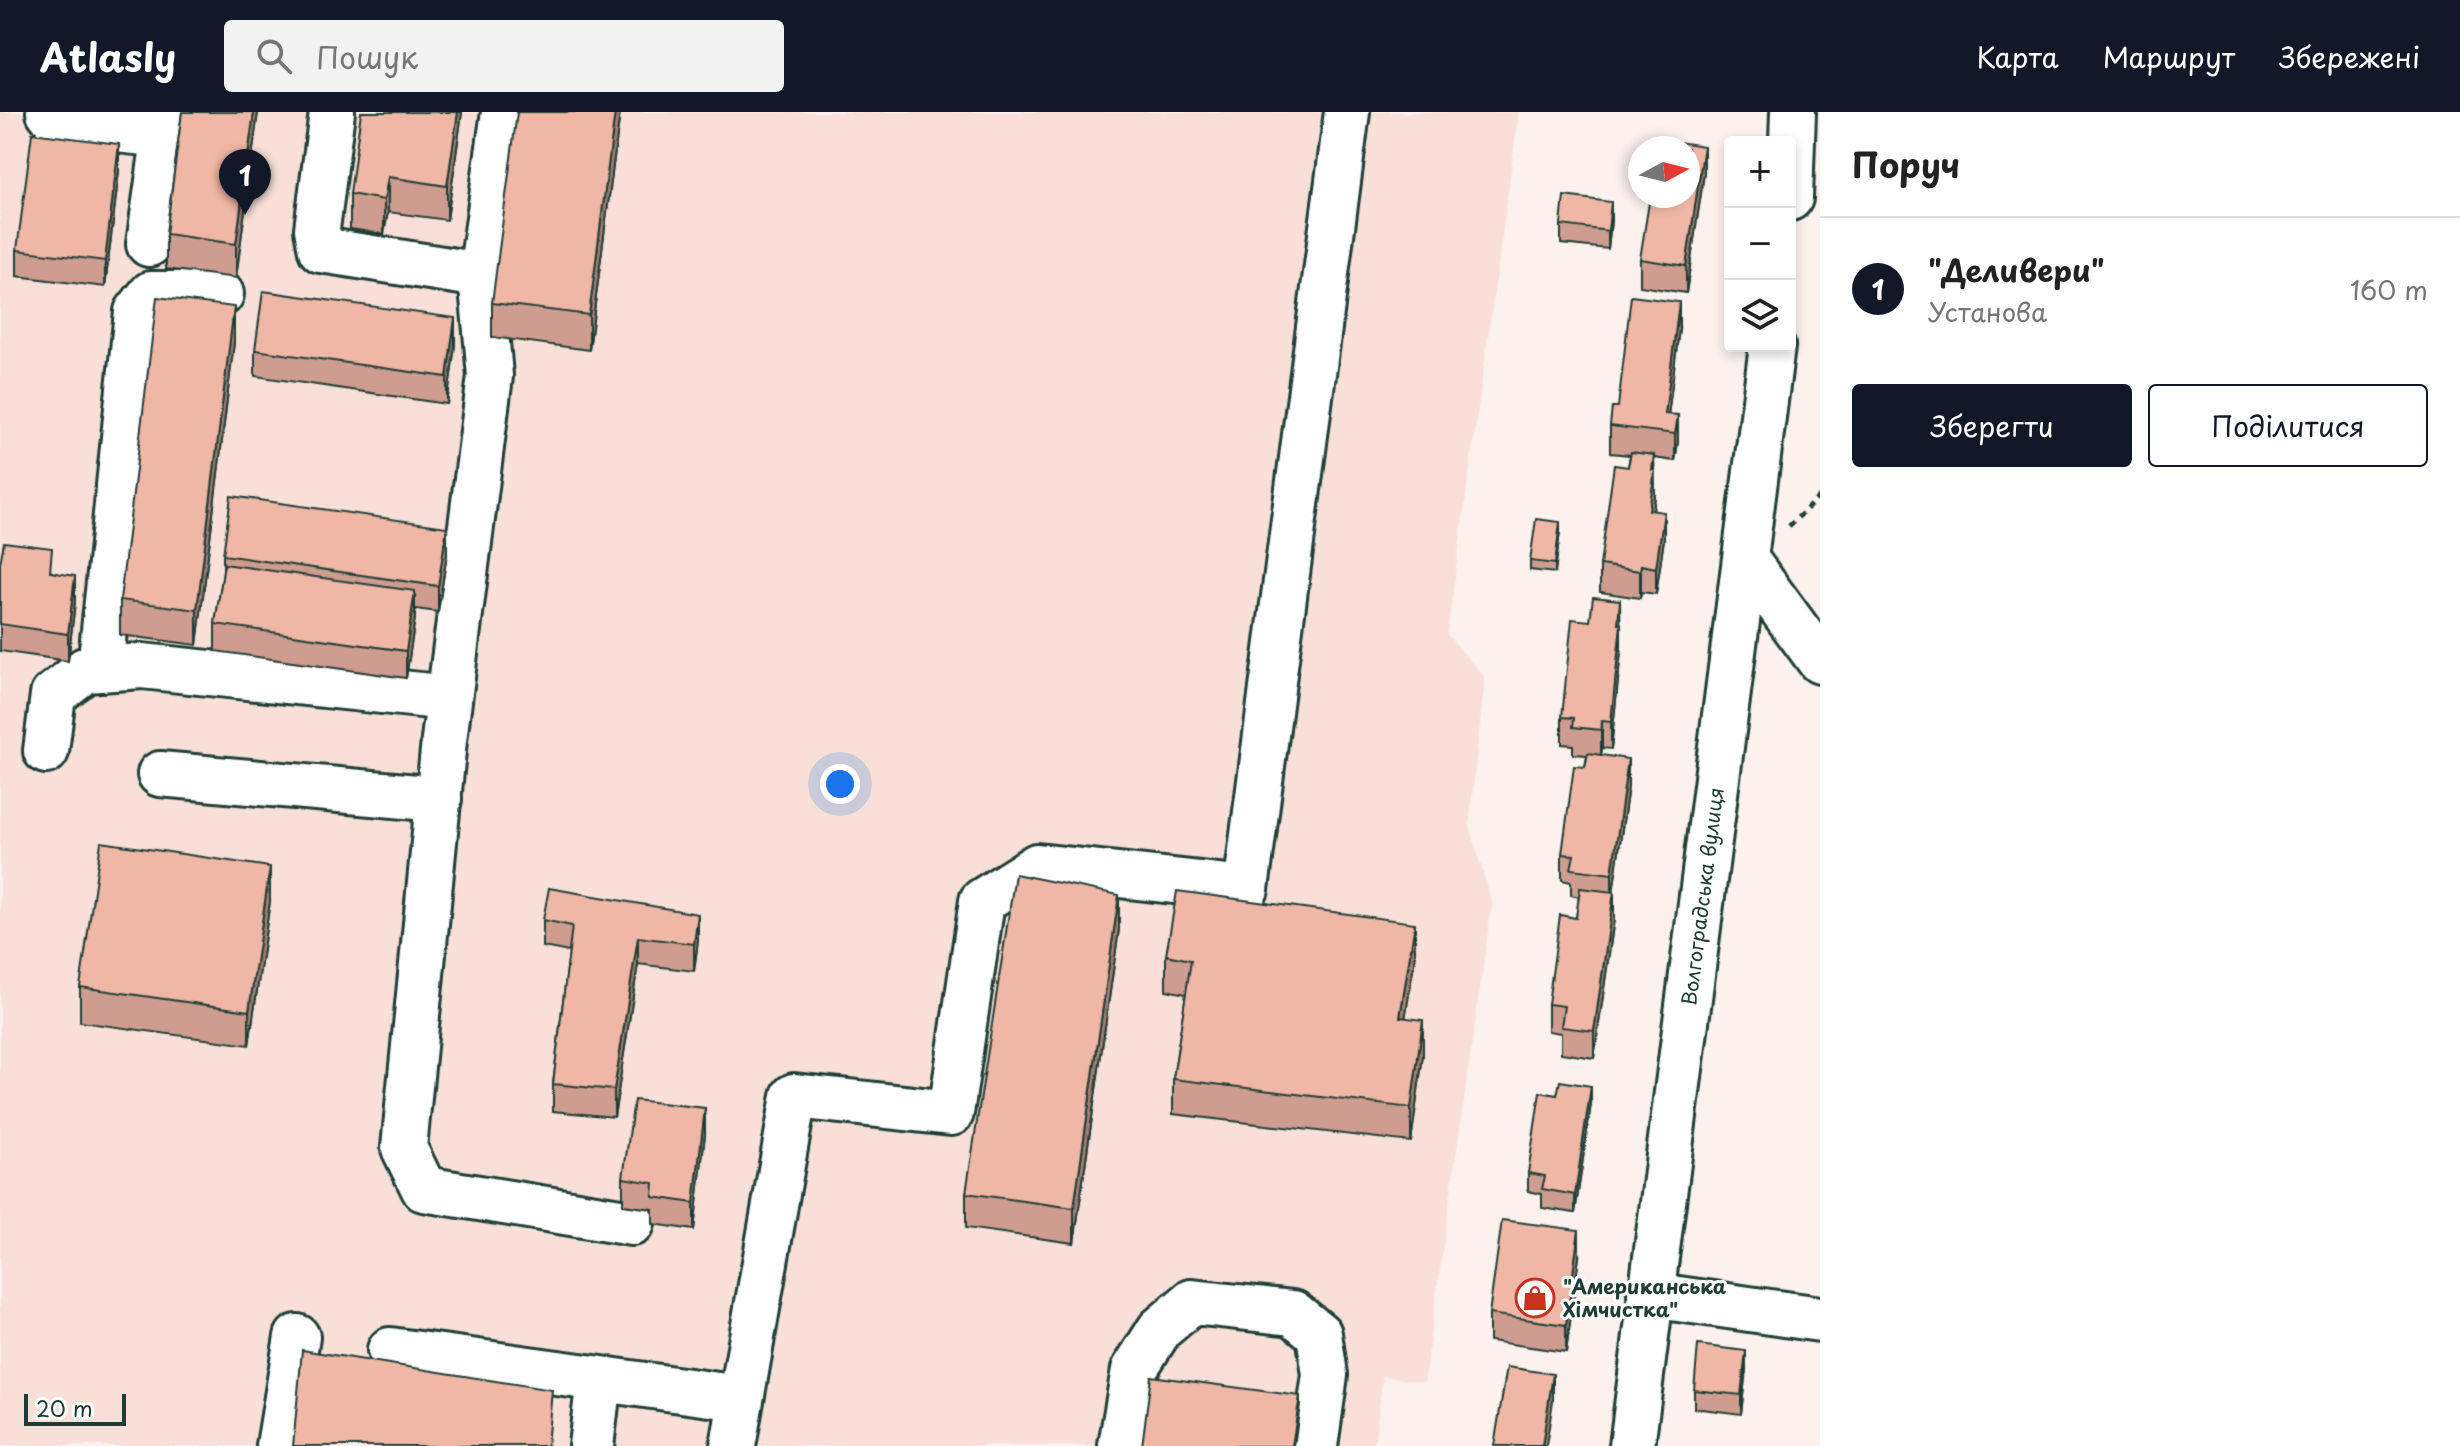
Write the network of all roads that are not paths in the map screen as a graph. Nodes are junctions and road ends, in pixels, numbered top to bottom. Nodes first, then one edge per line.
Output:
1 (49, 112) edge
2 (332, 112) edge
3 (504, 112) edge
4 (1347, 112) edge
5 (1793, 112) edge
6 (167, 124) edge
7 (1792, 136) edge
8 (149, 244) dead end
9 (481, 275) junction
10 (221, 294) dead end
11 (1771, 352) edge
12 (1746, 560) junction
13 (1820, 661) edge
14 (100, 669) junction
15 (449, 698) junction
16 (46, 751) dead end
17 (160, 774) dead end
18 (439, 799) junction
19 (632, 1223) dead end
20 (1650, 1295) junction
21 (1820, 1319) edge
22 (297, 1337) dead end
23 (390, 1350) dead end
24 (599, 1379) junction
25 (740, 1398) junction
26 (279, 1446) edge
27 (591, 1446) edge
28 (733, 1446) edge
29 (1121, 1446) edge
30 (1315, 1446) edge
31 (1632, 1446) edge

1 - 6 street
2 - 9 street
3 - 9 street
4 - 25 street
5 - 7 street
6 - 8 street
9 - 15 street
10 - 14 street
11 - 12 street, Волгоградська вулиця
12 - 13 street
12 - 20 street, Волгоградська вулиця
14 - 15 street
14 - 16 street
15 - 18 street
17 - 18 street
18 - 19 street
20 - 21 street
20 - 31 street, Волгоградська вулиця
22 - 26 street
23 - 24 street
24 - 25 street
24 - 27 street
25 - 28 street
29 - 30 street

